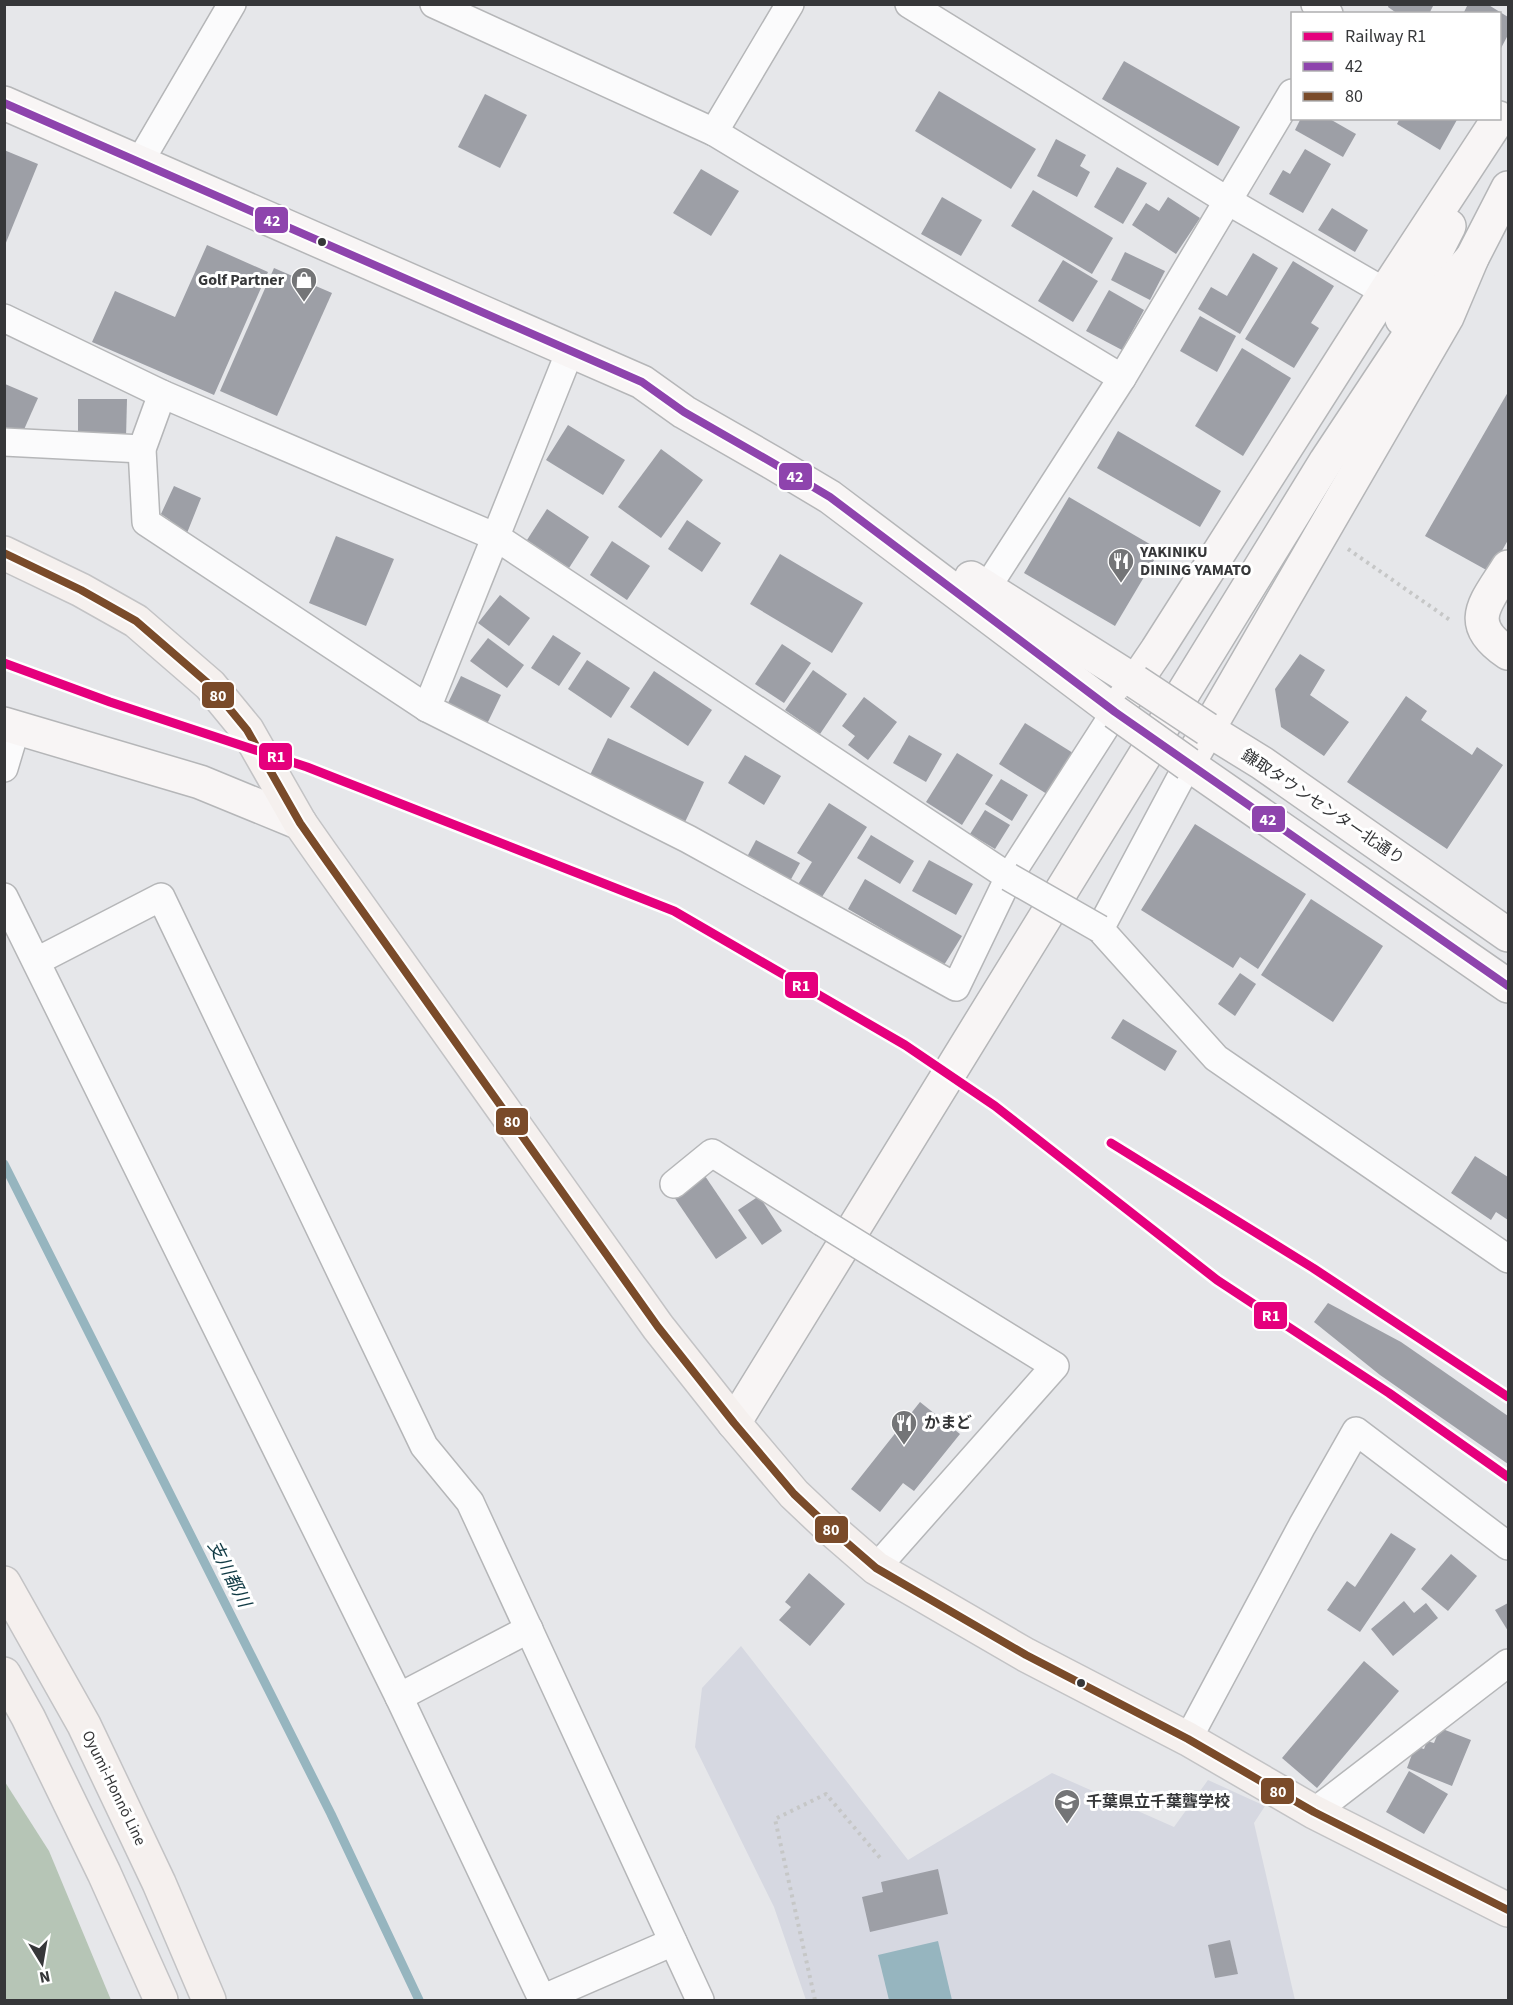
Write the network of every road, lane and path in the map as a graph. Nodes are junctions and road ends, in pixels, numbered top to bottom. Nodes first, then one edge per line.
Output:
1 (434, 4) edge
2 (790, 4) edge
3 (909, 4) edge
4 (229, 6) edge
5 (1291, 96) edge
6 (4, 103) edge
7 (1498, 120) edge
8 (1499, 120) edge
9 (714, 132) junction
10 (139, 163) junction
11 (1509, 188) edge
12 (1228, 201) junction
13 (1472, 258) junction
14 (1385, 292) junction
15 (4, 318) edge
16 (570, 351) junction
17 (1122, 378) junction
18 (642, 382) junction
19 (162, 394) junction
20 (4, 442) edge
21 (142, 449) junction
22 (1326, 461) junction
23 (496, 537) junction
24 (1345, 548) dead end
25 (4, 553) edge
26 (1509, 567) edge
27 (986, 589) junction
28 (1498, 644) edge
29 (1136, 682) junction
30 (427, 708) junction
31 (1115, 712) junction
32 (10, 726) edge
33 (1207, 729) junction
34 (1188, 764) junction
35 (4, 768) edge
36 (300, 823) junction
37 (1009, 877) junction
38 (4, 897) edge
39 (1100, 929) junction
40 (1509, 935) edge
41 (37, 962) junction
42 (1509, 986) edge
43 (674, 1184) dead end
44 (1509, 1259) edge
45 (734, 1423) junction
46 (1509, 1546) edge
47 (876, 1568) junction
48 (4, 1583) edge
49 (529, 1629) junction
50 (1509, 1663) edge
51 (4, 1674) edge
52 (399, 1697) junction
53 (1188, 1739) junction
54 (1314, 1812) junction
55 (881, 1859) dead end
56 (1509, 1910) edge
57 (673, 1942) junction
58 (161, 2001) edge
59 (209, 2001) edge
60 (700, 2001) edge
61 (815, 2001) edge

1 - 9 street
2 - 9 street
3 - 12 street
4 - 10 street
5 - 12 street
6 - 10 street
7 - 14 street
8 - 22 street
9 - 17 street
10 - 16 street
11 - 13 street
12 - 14 street
12 - 17 street
13 - 22 street
13 - 33 street
14 - 29 street
15 - 19 street
16 - 18 street
16 - 23 street
17 - 27 street
18 - 27 street, 鎌取タウンセンター北通り
18 - 31 street
19 - 21 street
19 - 23 street
20 - 21 street
21 - 30 street
22 - 45 street
23 - 30 street
23 - 37 street
24 - 28 path
25 - 36 main road
26 - 28 street
27 - 29 street, 鎌取タウンセンター北通り
29 - 31 street
29 - 33 street, 鎌取タウンセンター北通り, bridge
30 - 37 street
31 - 34 street, bridge
31 - 37 street
32 - 35 street
32 - 36 street
33 - 34 street
33 - 40 street, 鎌取タウンセンター北通り
34 - 39 street
34 - 42 street
36 - 45 main road
37 - 39 street, bridge
38 - 41 street
39 - 44 street
41 - 49 street
41 - 52 street
43 - 47 street, bridge
45 - 47 main road
46 - 53 street
47 - 53 main road
48 - 59 main road, Oyumi-Honnō Line
49 - 52 street
49 - 57 street
50 - 54 street
51 - 58 main road
52 - 57 street
53 - 54 main road
54 - 56 main road
55 - 61 path
57 - 60 street

